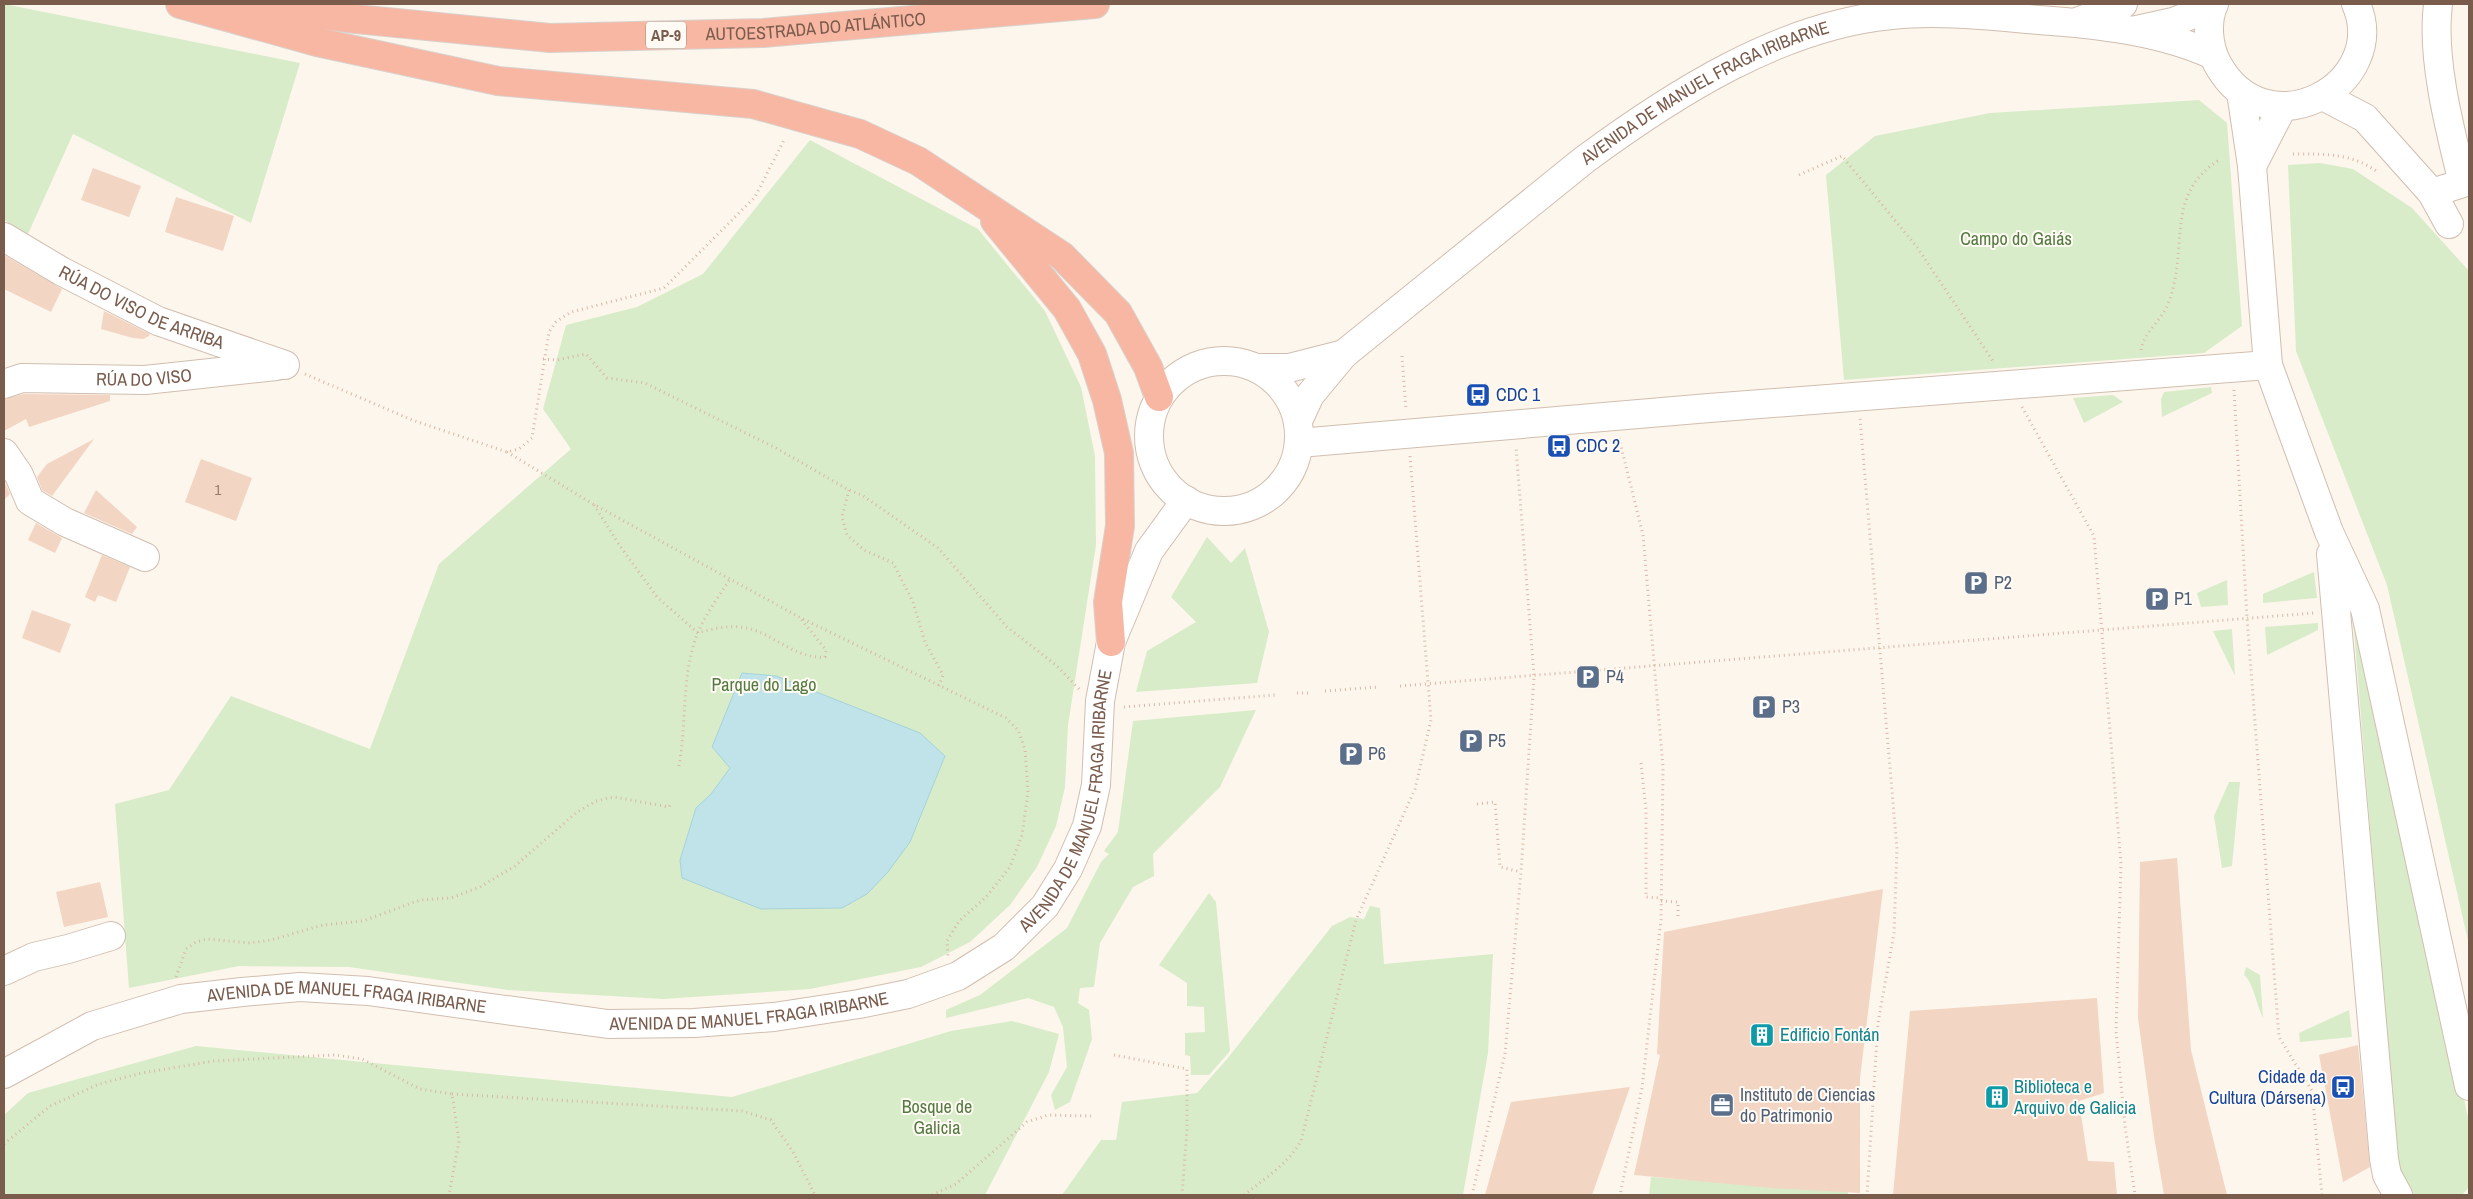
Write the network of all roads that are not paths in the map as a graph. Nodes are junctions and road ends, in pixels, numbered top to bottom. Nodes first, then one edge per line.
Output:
1 (180, 4) edge
2 (237, 4) edge
3 (1096, 4) edge
4 (2123, 4) edge
5 (2356, 4) edge
6 (2438, 4) edge
7 (2213, 6) edge
8 (1891, 9) edge
9 (2075, 22) junction
10 (2134, 31) junction
11 (2213, 55) junction
12 (2351, 66) junction
13 (2241, 92) junction
14 (2323, 96) junction
15 (2283, 106) junction
16 (2365, 118) junction
17 (2252, 166) junction
18 (2466, 187) edge
19 (2432, 193) junction
20 (975, 197) junction
21 (2449, 224) dead end
22 (4, 237) edge
23 (1344, 354) junction
24 (285, 365) joint
25 (2268, 365) junction
26 (1258, 368) junction
27 (4, 384) edge
28 (1160, 397) junction
29 (1299, 432) junction
30 (4, 453) edge
31 (1186, 500) junction
32 (2329, 532) junction
33 (145, 557) dead end
34 (1111, 642) junction
35 (111, 936) dead end
36 (4, 971) edge
37 (4, 1074) edge
38 (2469, 1086) edge
39 (2398, 1195) edge

1 - 20 highway
2 - 3 highway, AUTOESTRADA DO ATLÁNTICO / AP-9
4 - 9 street
5 - 12 street
6 - 18 street
7 - 10 street, AVENIDA DE MANUEL FRAGA IRIBARNE
7 - 11 street
8 - 9 street, AVENIDA DE MANUEL FRAGA IRIBARNE
8 - 23 street, AVENIDA DE MANUEL FRAGA IRIBARNE
9 - 10 street, AVENIDA DE MANUEL FRAGA IRIBARNE
10 - 11 street, AVENIDA DE MANUEL FRAGA IRIBARNE
11 - 13 street
12 - 14 street
12 - 16 street
13 - 15 street
13 - 17 street
14 - 15 street
14 - 16 street
15 - 17 street
16 - 19 street
17 - 25 street
18 - 19 street
19 - 21 street
20 - 28 highway
20 - 34 highway
22 - 24 street, RÚA DO VISO DE ARRIBA
23 - 26 street, AVENIDA DE MANUEL FRAGA IRIBARNE
23 - 29 street, AVENIDA DE MANUEL FRAGA IRIBARNE
24 - 27 street, RÚA DO VISO
25 - 29 street
25 - 32 street
26 - 28 street, AVENIDA DE MANUEL FRAGA IRIBARNE
26 - 29 street, AVENIDA DE MANUEL FRAGA IRIBARNE
28 - 31 street, AVENIDA DE MANUEL FRAGA IRIBARNE
29 - 31 street, AVENIDA DE MANUEL FRAGA IRIBARNE
30 - 33 street
31 - 34 street, AVENIDA DE MANUEL FRAGA IRIBARNE
32 - 38 street
32 - 39 street
34 - 37 street, AVENIDA DE MANUEL FRAGA IRIBARNE
35 - 36 street

